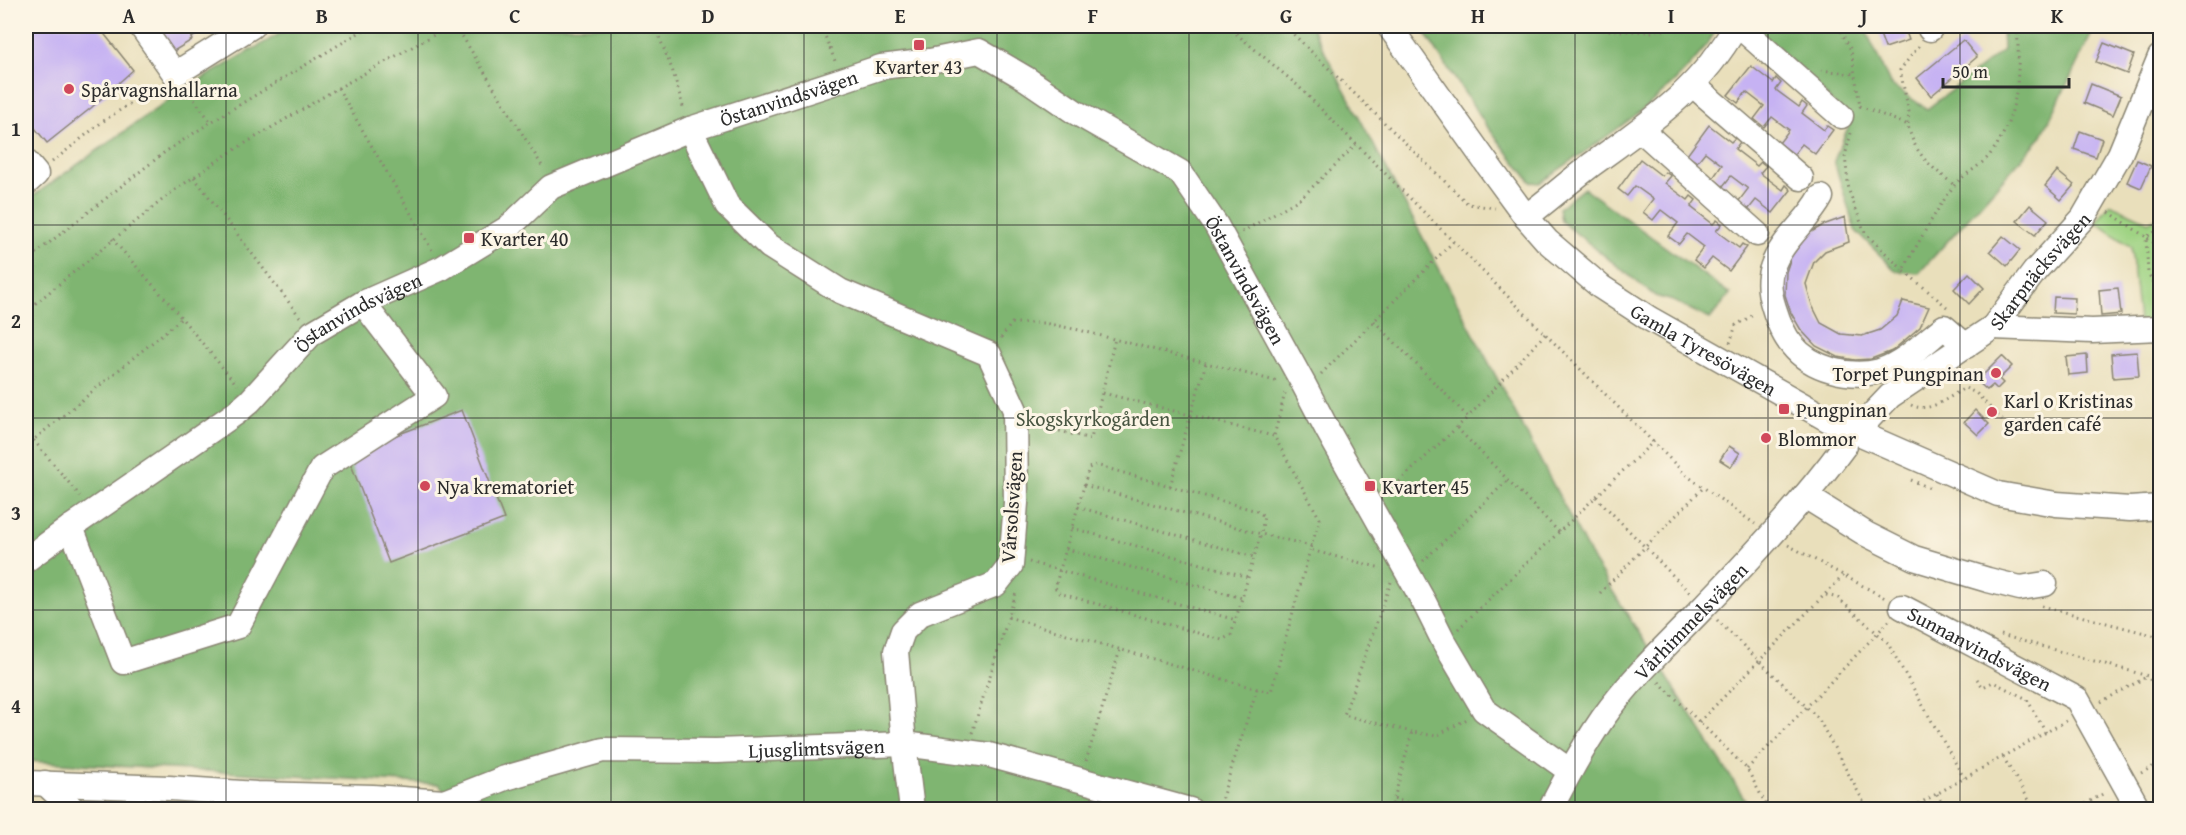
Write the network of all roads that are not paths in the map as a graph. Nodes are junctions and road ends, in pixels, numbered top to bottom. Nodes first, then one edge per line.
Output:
1 (141, 26) edge
2 (252, 26) edge
3 (1389, 26) edge
4 (1737, 26) edge
5 (2160, 57) edge
6 (1693, 85) junction
7 (1853, 116) road end
8 (690, 129) junction
9 (1641, 130) junction
10 (1801, 178) dead end
11 (1821, 197) dead end
12 (1526, 217) junction
13 (1756, 234) dead end
14 (363, 303) junction
15 (1993, 327) junction
16 (2160, 328) edge
17 (1966, 346) junction
18 (1850, 439) junction
19 (1805, 496) junction
20 (2160, 507) edge
21 (70, 527) junction
22 (26, 560) edge
23 (2045, 584) dead end
24 (1902, 607) road end
25 (904, 744) junction
26 (1570, 771) junction
27 (35, 783) edge
28 (446, 806) edge
29 (74, 810) edge
30 (912, 810) edge
31 (1190, 810) edge
32 (1550, 810) edge
33 (2139, 810) edge

1 - 2 street
3 - 12 street, Gamla Tyresövägen
4 - 6 street
4 - 7 street
5 - 15 street, Skarpnäcksvägen
6 - 9 street
6 - 10 street
8 - 14 street, Östanvindsvägen
8 - 25 street, Vårsolsvägen
8 - 26 street, Östanvindsvägen
9 - 12 street
9 - 13 street
11 - 17 street
12 - 18 street, Gamla Tyresövägen
14 - 21 street, Östanvindsvägen
14 - 21 street
15 - 16 street
15 - 17 street, Skarpnäcksvägen
17 - 18 street, Skarpnäcksvägen
18 - 19 street, Vårhimmelsvägen
18 - 20 street, Gamla Tyresövägen
19 - 23 street
19 - 26 street, Vårhimmelsvägen
21 - 22 street, Östanvindsvägen
24 - 33 street, Sunnanvindsvägen
25 - 28 street, Ljusglimtsvägen
25 - 30 street, Vårsolsvägen
25 - 31 street, Ljusglimtsvägen
26 - 32 street, Vårhimmelsvägen
27 - 28 street
27 - 29 street

